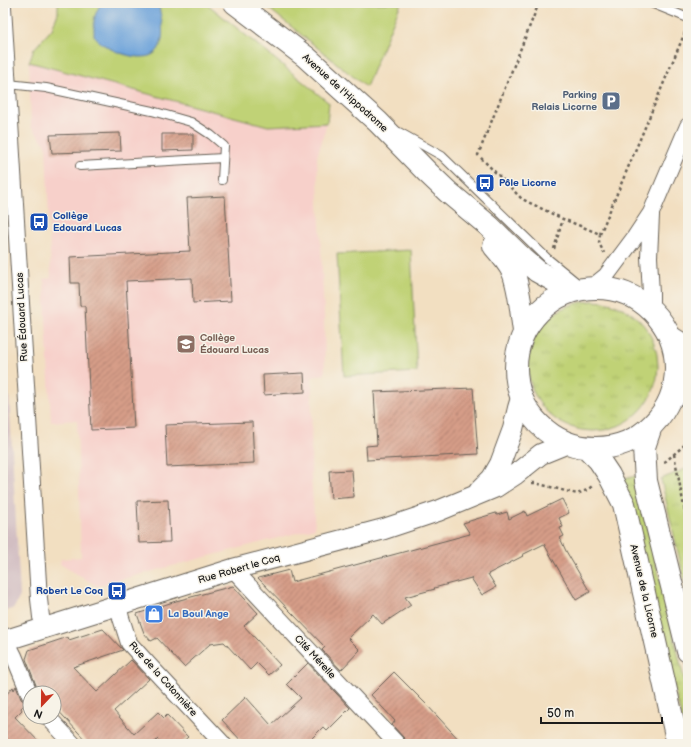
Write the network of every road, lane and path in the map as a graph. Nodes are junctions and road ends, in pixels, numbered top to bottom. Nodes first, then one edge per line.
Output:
1 (538, 3) edge
2 (651, 3) edge
3 (242, 5) edge
4 (3, 7) edge
5 (688, 18) edge
6 (688, 25) edge
7 (8, 84) junction
8 (378, 122) junction
9 (688, 126) edge
10 (223, 158) junction
11 (80, 166) dead end
12 (222, 180) dead end
13 (448, 192) junction
14 (651, 213) junction
15 (600, 234) junction
16 (615, 265) junction
17 (584, 289) junction
18 (651, 310) junction
19 (524, 331) junction
20 (669, 336) junction
21 (688, 347) edge
22 (688, 388) edge
23 (521, 398) junction
24 (669, 401) junction
25 (651, 426) junction
26 (688, 442) edge
27 (577, 446) junction
28 (609, 475) junction
29 (528, 484) dead end
30 (474, 496) junction
31 (688, 528) edge
32 (233, 569) junction
33 (118, 605) junction
34 (45, 627) junction
35 (4, 641) edge
36 (688, 651) edge
37 (26, 685) edge
38 (55, 725) edge
39 (73, 744) edge
40 (224, 744) edge
41 (397, 744) edge
42 (678, 744) edge

1 - 15 path
2 - 5 lane
3 - 8 main road, Avenue de l'Hippodrome
4 - 7 street, Rue Édouard Lucas
6 - 15 path
7 - 10 lane
7 - 34 street, Rue Édouard Lucas
8 - 13 main road, Avenue de l'Hippodrome
8 - 17 lane
9 - 14 street
10 - 11 lane
10 - 12 lane
13 - 17 main road, Avenue de l'Hippodrome
13 - 19 main road, Avenue de l'Hippodrome
14 - 16 street
14 - 18 street
15 - 16 path
16 - 17 street
17 - 18 main road
17 - 19 main road
18 - 20 main road
19 - 23 main road
20 - 21 street
20 - 24 main road
22 - 24 street
23 - 27 main road
23 - 30 street, Rue Robert le Coq
24 - 25 main road
25 - 27 main road
25 - 36 main road
26 - 31 path
27 - 28 main road, Avenue de la Licorne
27 - 30 street, Rue Robert le Coq
28 - 29 path
28 - 42 main road, Avenue de la Licorne
30 - 32 street, Rue Robert le Coq
32 - 33 street, Rue Robert le Coq
32 - 41 street, Cité Mérelle
33 - 34 street, Rue Robert le Coq
33 - 40 street, Rue de la Cotonnière
34 - 35 street, Rue Robert le Coq
35 - 37 street
38 - 39 street

